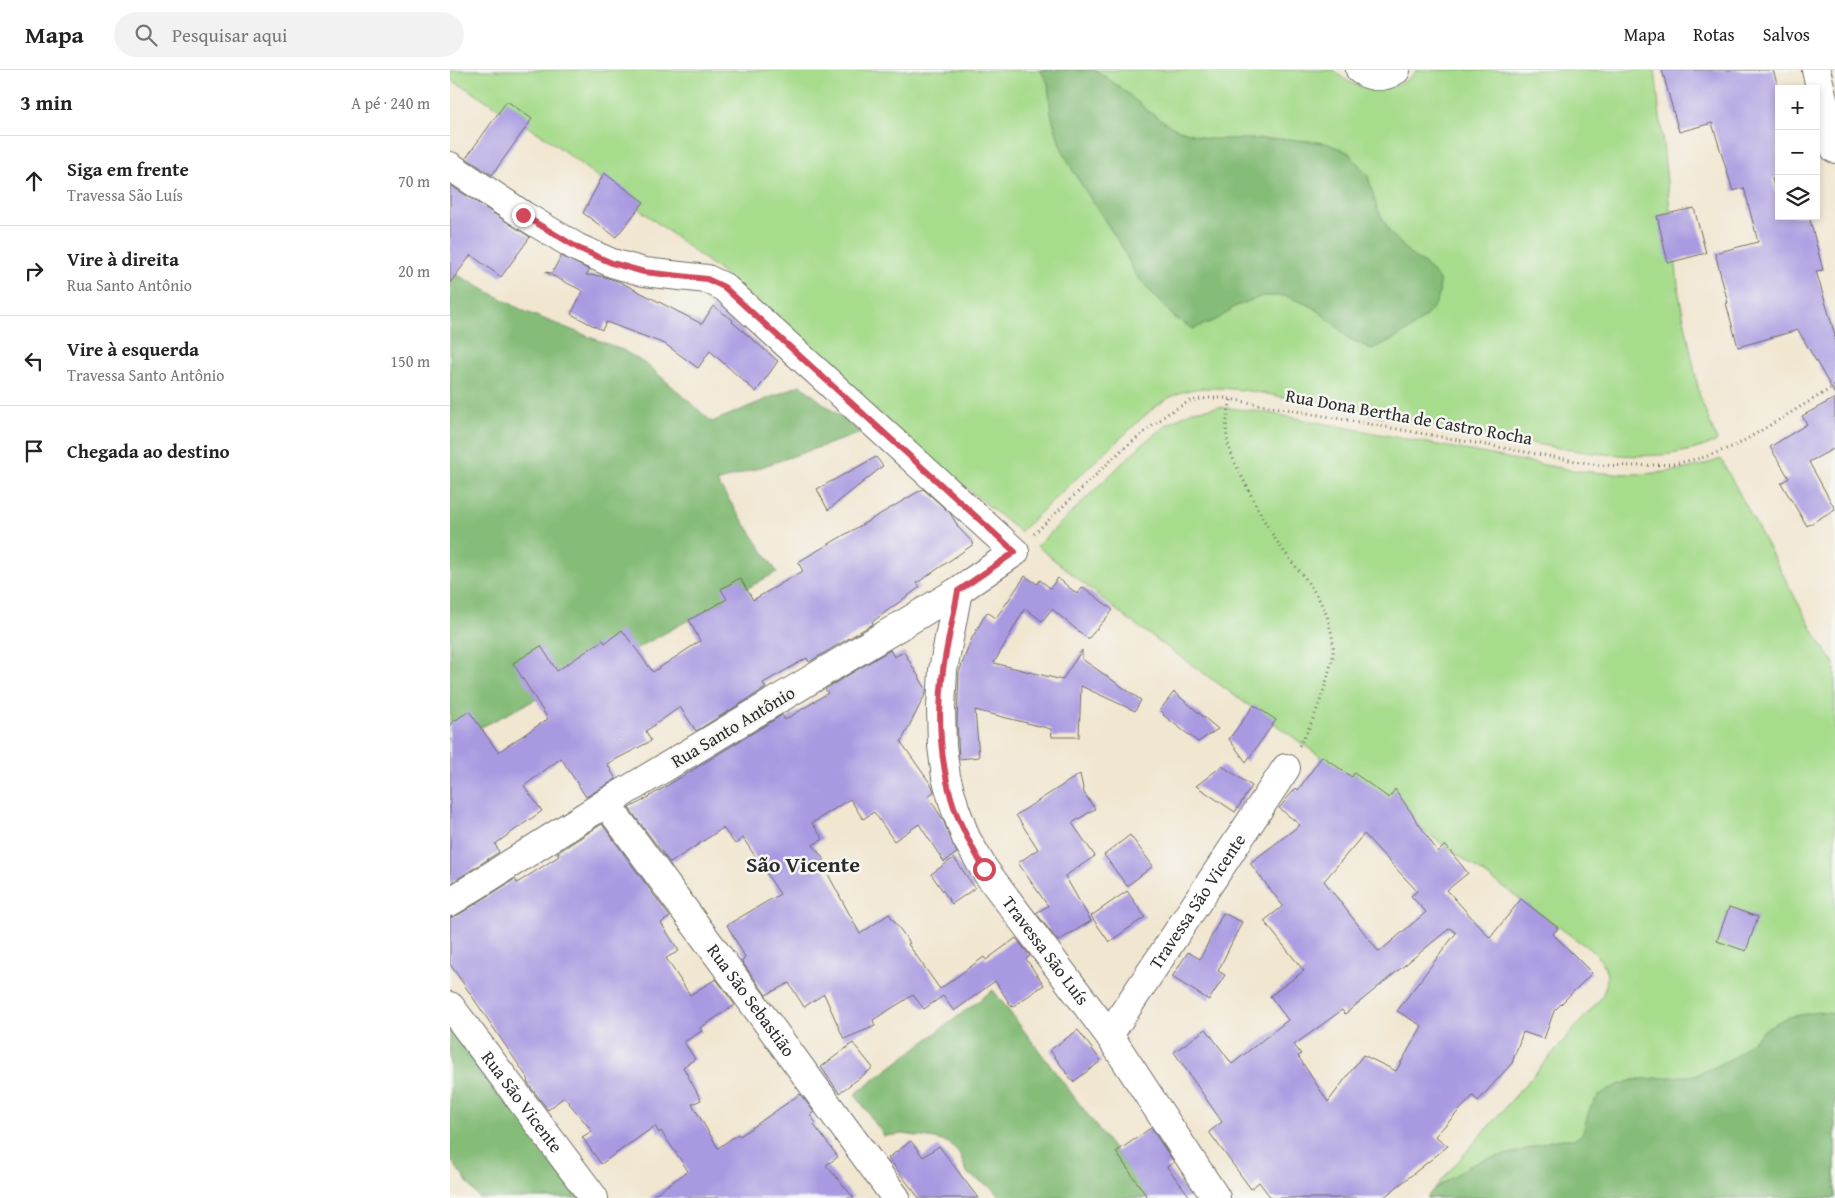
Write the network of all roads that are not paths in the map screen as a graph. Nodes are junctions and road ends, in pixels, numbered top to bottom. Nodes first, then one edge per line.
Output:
1 (1360, 70) edge
2 (1396, 70) edge
3 (1816, 70) edge
4 (1835, 149) edge
5 (450, 166) edge
6 (958, 591) junction
7 (1286, 768) road end
8 (606, 803) junction
9 (450, 902) edge
10 (450, 1006) edge
11 (1109, 1035) junction
12 (594, 1198) edge
13 (896, 1198) edge
14 (1216, 1198) edge

1 - 2 street
3 - 4 street
5 - 6 street, Rua Santo Antônio
6 - 8 street, Rua Santo Antônio
6 - 11 street, Travessa São Luís
7 - 11 street, Travessa São Vicente
8 - 9 street, Rua Santo Antônio
8 - 13 street, Rua São Sebastião
10 - 12 street, Rua São Vicente
11 - 14 street, Travessa São Luís

